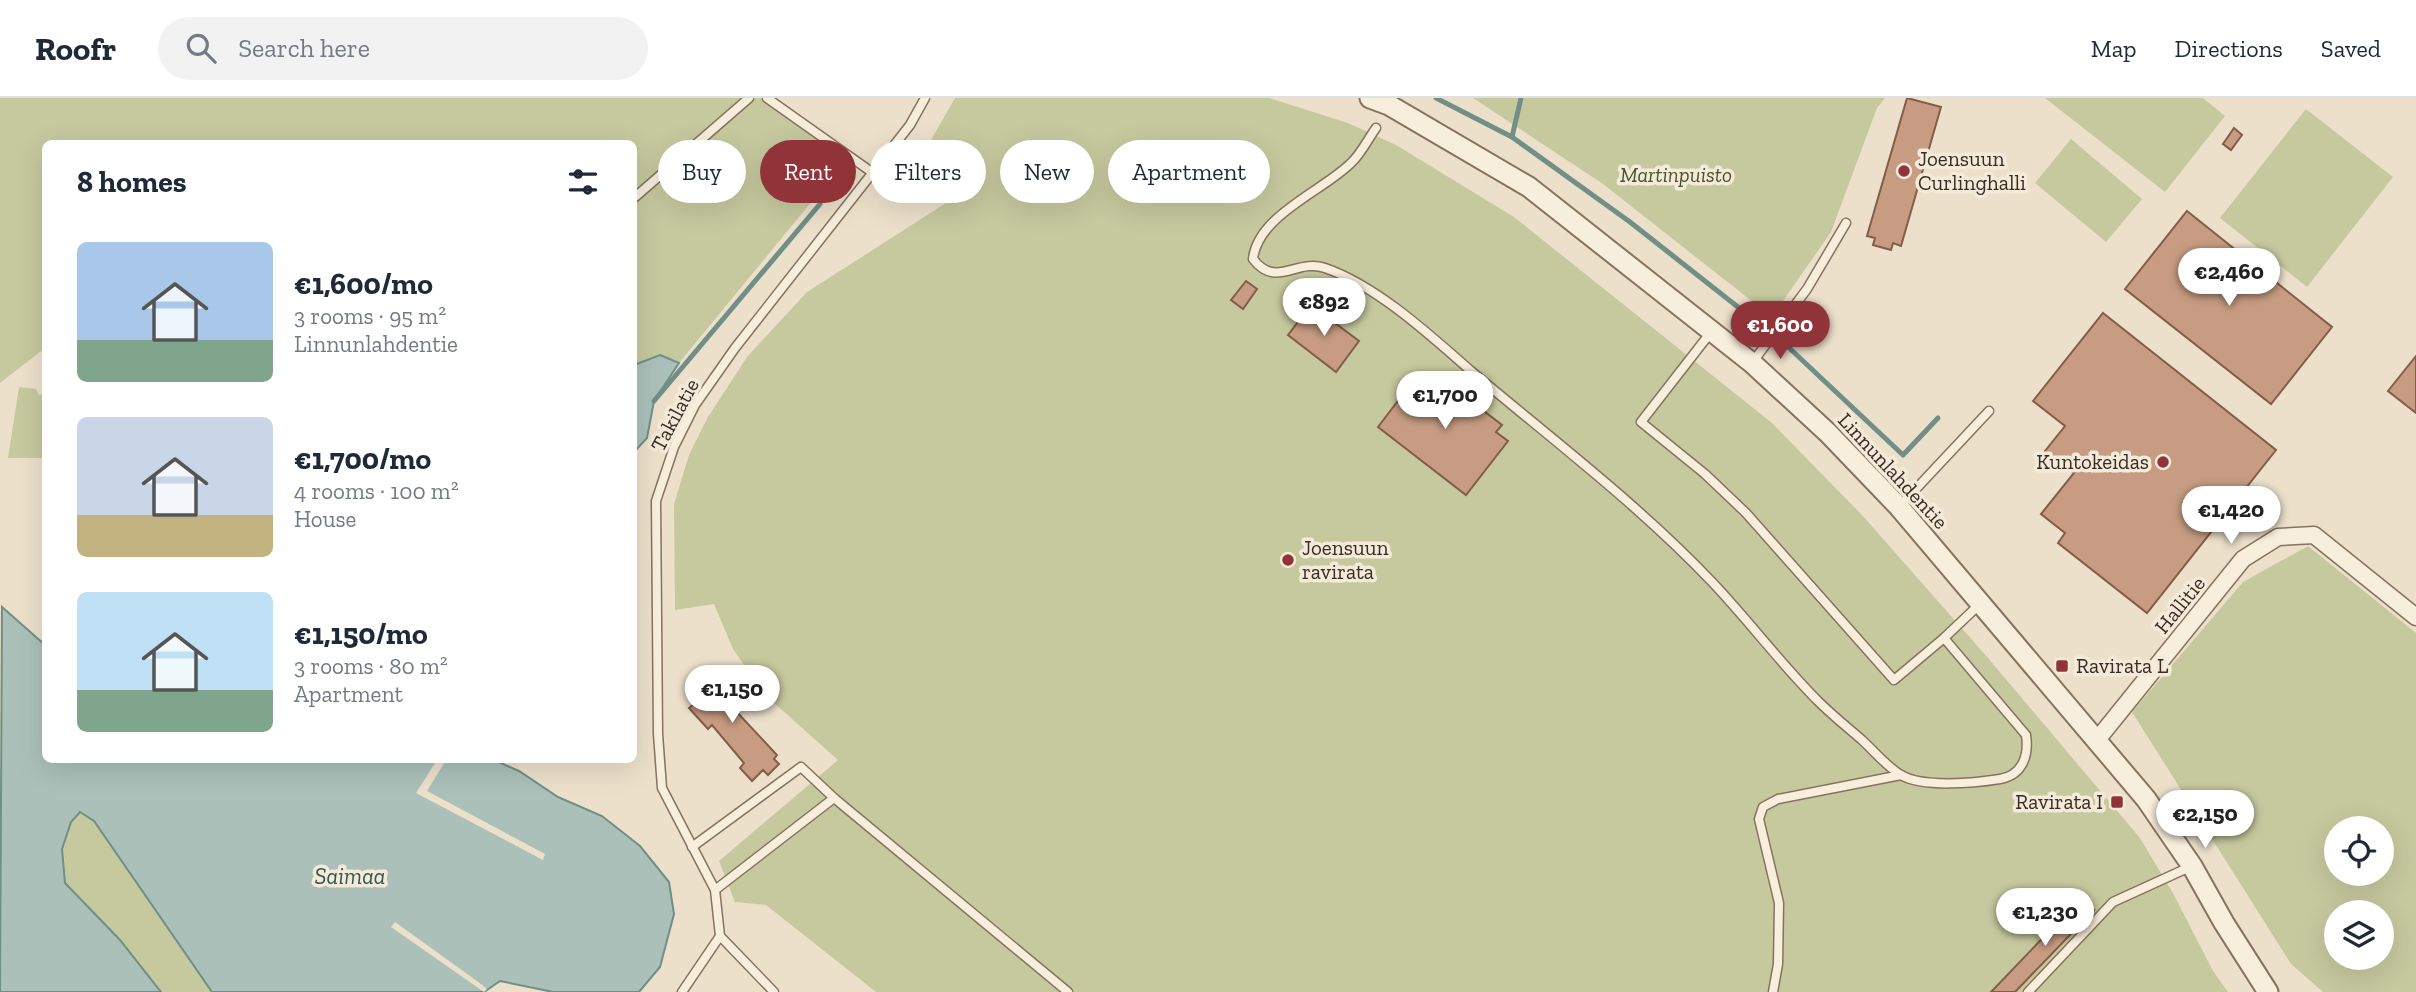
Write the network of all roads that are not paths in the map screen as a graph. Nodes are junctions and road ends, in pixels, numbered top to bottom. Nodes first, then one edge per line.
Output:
1 (748, 98) edge
2 (767, 98) edge
3 (925, 98) edge
4 (1370, 98) edge
5 (1391, 101) edge
6 (1376, 128) dead end
7 (898, 140) edge
8 (870, 171) edge
9 (870, 177) edge
10 (637, 195) edge
11 (1846, 223) dead end
12 (1712, 332) junction
13 (1752, 363) junction
14 (1989, 411) dead end
15 (1899, 507) junction
16 (1981, 604) junction
17 (2416, 617) edge
18 (1944, 638) junction
19 (2097, 740) junction
20 (1901, 775) junction
21 (834, 798) junction
22 (692, 847) junction
23 (2192, 866) junction
24 (715, 890) junction
25 (720, 936) junction
26 (682, 992) edge
27 (774, 992) edge
28 (1068, 992) edge
29 (1773, 992) edge
30 (2028, 992) edge
31 (2268, 992) edge

1 - 10 lane
2 - 8 lane
3 - 7 lane, Takilatie
4 - 5 street, Linnunlahdentie
5 - 12 street, Linnunlahdentie
6 - 20 lane
9 - 22 lane, Takilatie
11 - 13 lane
12 - 13 street, Linnunlahdentie
12 - 18 lane
13 - 15 street, Linnunlahdentie
14 - 15 lane
15 - 16 street, Linnunlahdentie
16 - 18 lane
16 - 19 street, Linnunlahdentie
17 - 19 street, Hallitie
18 - 20 lane
19 - 23 street, Linnunlahdentie
20 - 29 lane
21 - 22 lane
21 - 24 lane
21 - 28 lane
22 - 24 lane, Takilatie
23 - 30 lane
23 - 31 street, Linnunlahdentie
24 - 25 lane, Takilatie
25 - 26 lane
25 - 27 lane

